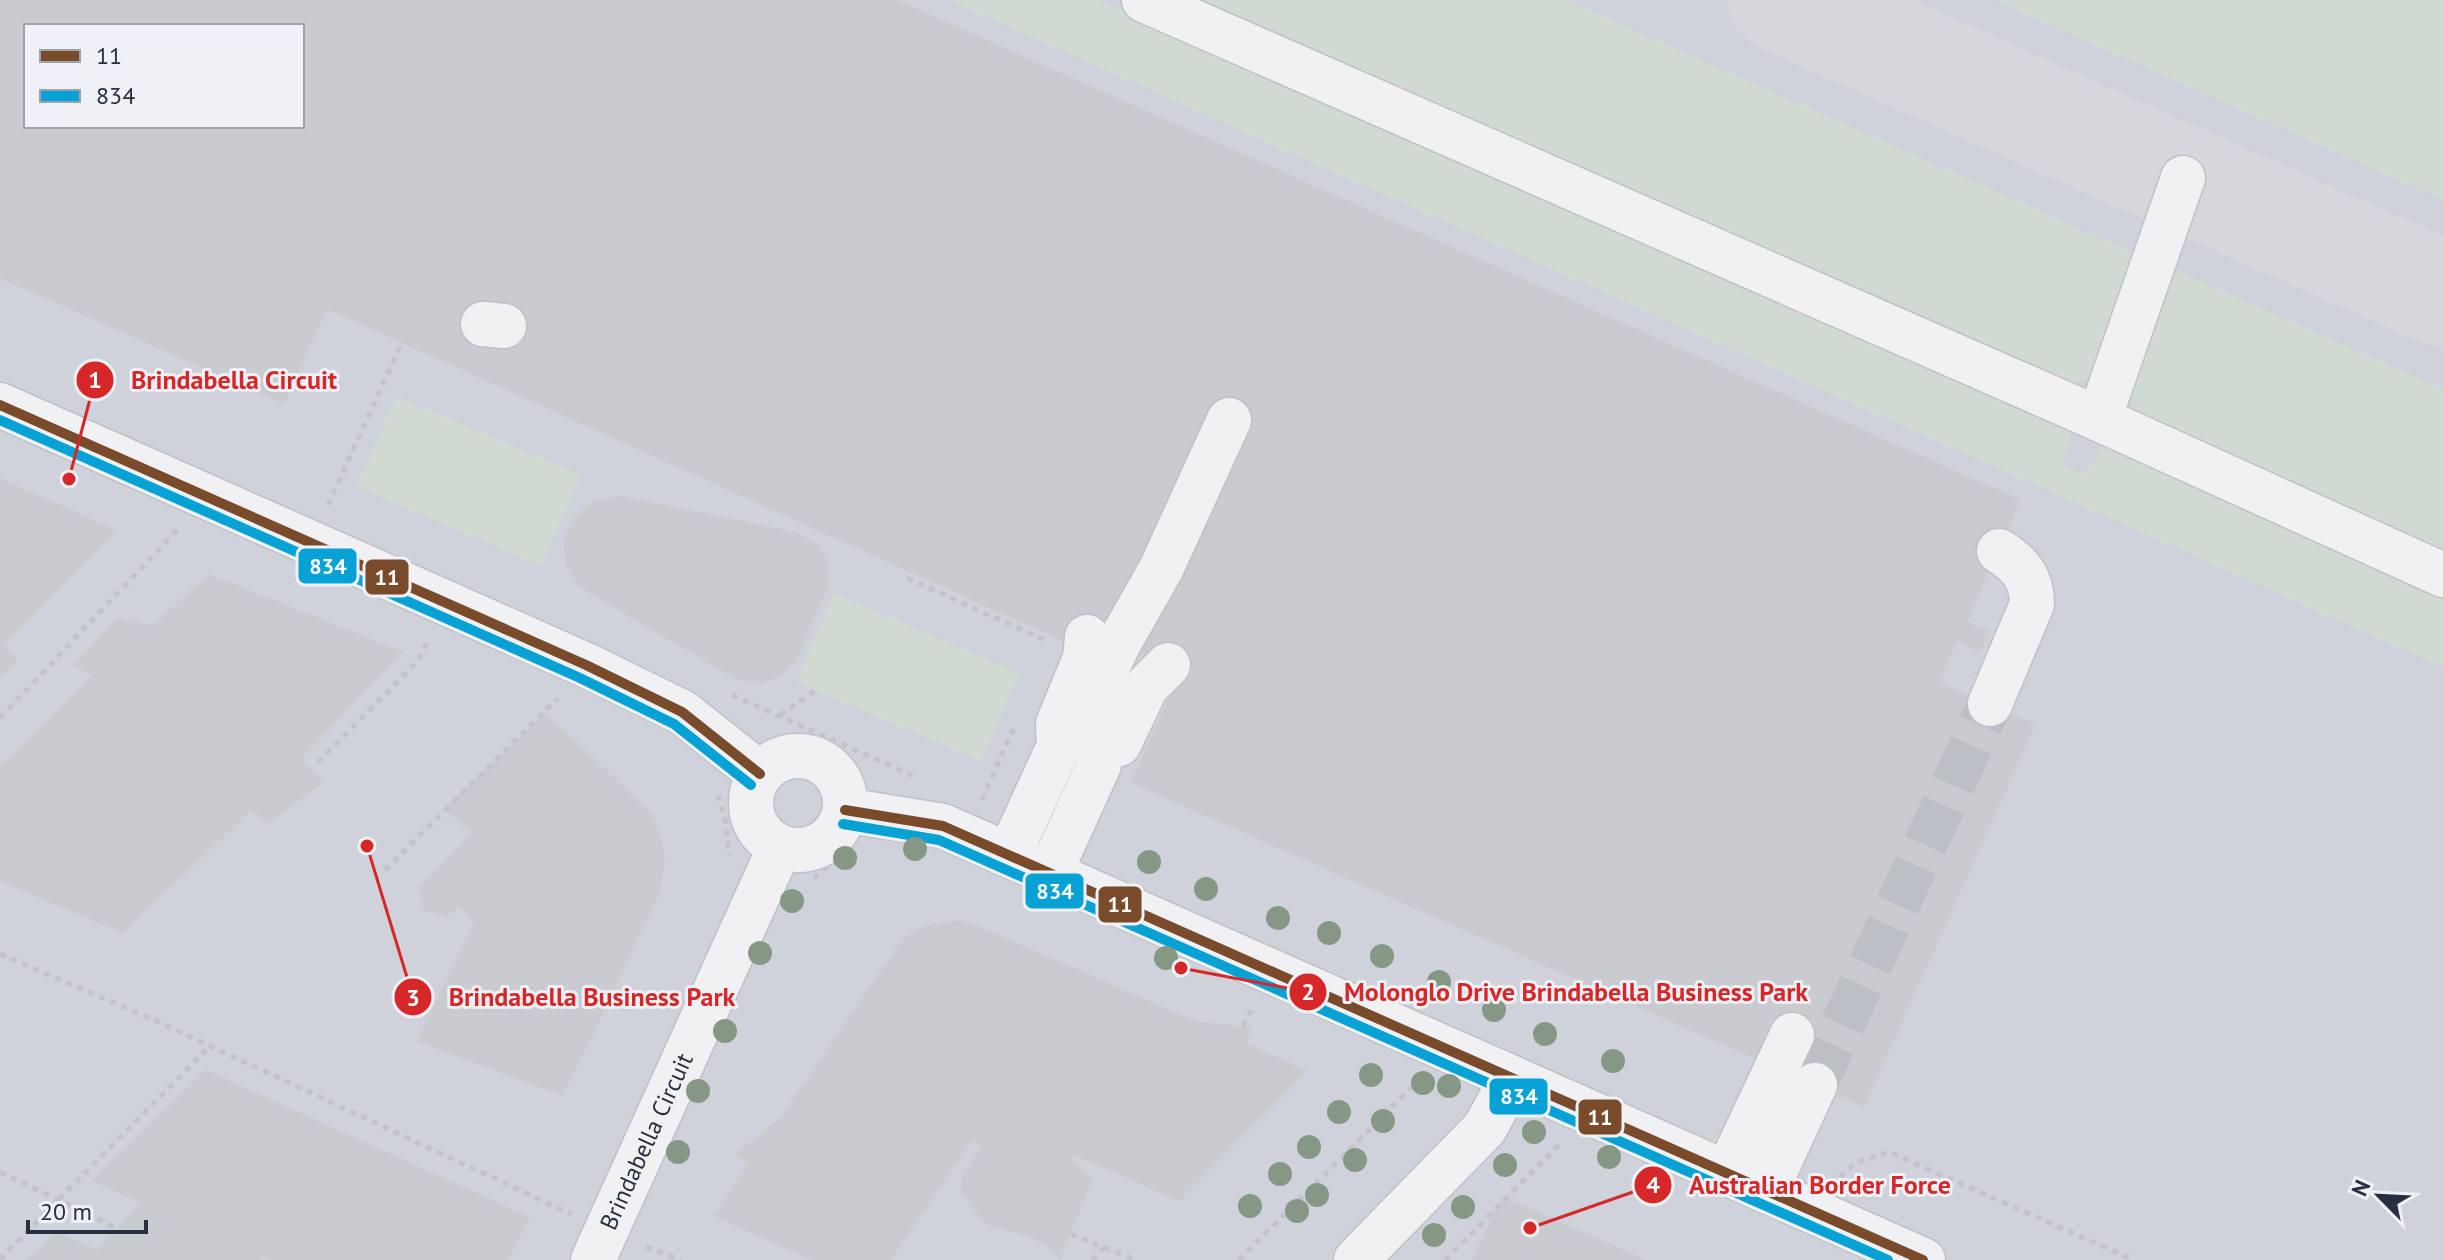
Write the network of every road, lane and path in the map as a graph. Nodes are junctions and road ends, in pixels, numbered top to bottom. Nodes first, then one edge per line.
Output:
1 (1144, 0) edge
2 (2183, 178) dead end
3 (402, 342) dead end
4 (0, 405) edge
5 (2099, 419) junction
6 (1229, 420) dead end
7 (324, 513) dead end
8 (179, 528) dead end
9 (1999, 551) dead end
10 (1161, 569) junction
11 (2443, 575) edge
12 (907, 578) dead end
13 (429, 637) dead end
14 (1086, 648) joint
15 (1168, 665) dead end
16 (816, 690) dead end
17 (560, 697) dead end
18 (1990, 704) tunnel mouth
19 (779, 716) dead end
20 (0, 718) edge
21 (1059, 746) junction
22 (318, 762) dead end
23 (1099, 765) junction
24 (760, 774) junction
25 (717, 790) dead end
26 (845, 810) junction
27 (780, 847) junction
28 (866, 853) dead end
29 (1009, 855) junction
30 (385, 870) dead end
31 (727, 870) dead end
32 (1050, 873) junction
33 (810, 881) dead end
34 (0, 954) edge
35 (1257, 999) dead end
36 (1243, 1026) dead end
37 (1792, 1035) dead end
38 (210, 1046) junction
39 (1425, 1074) dead end
40 (1512, 1078) junction
41 (1815, 1085) tunnel mouth
42 (1568, 1137) dead end
43 (0, 1172) edge
44 (1727, 1173) junction
45 (1831, 1185) dead end
46 (1766, 1191) junction
47 (58, 1200) junction
48 (116, 1228) dead end
49 (1071, 1234) dead end
50 (600, 1245) edge
51 (1105, 1247) junction
52 (0, 1259) edge
53 (681, 1260) edge
54 (1092, 1260) edge
55 (1136, 1260) edge
56 (1239, 1260) edge
57 (1356, 1260) edge
58 (1445, 1260) edge
59 (1923, 1260) edge
60 (2134, 1260) edge

1 - 5 street
2 - 5 street
3 - 7 path
4 - 24 street
5 - 11 street
6 - 10 street
8 - 20 path
9 - 18 street
10 - 21 street
10 - 23 street
12 - 14 path
13 - 22 path
14 - 21 street
15 - 23 street
16 - 19 path
17 - 30 path
21 - 29 street
23 - 32 street
24 - 26 street
24 - 27 street
25 - 31 path
26 - 27 street
26 - 29 street
27 - 50 street, Brindabella Circuit
28 - 33 path
29 - 32 street
32 - 40 street
34 - 38 path
35 - 36 path
37 - 44 street
38 - 47 path
38 - 50 path
39 - 56 path
40 - 44 street
40 - 57 street
41 - 46 street
42 - 58 path
43 - 47 path
44 - 46 street
45 - 60 path
46 - 59 street
47 - 48 path
47 - 52 path
49 - 51 path
50 - 53 path
51 - 54 path
51 - 55 path

